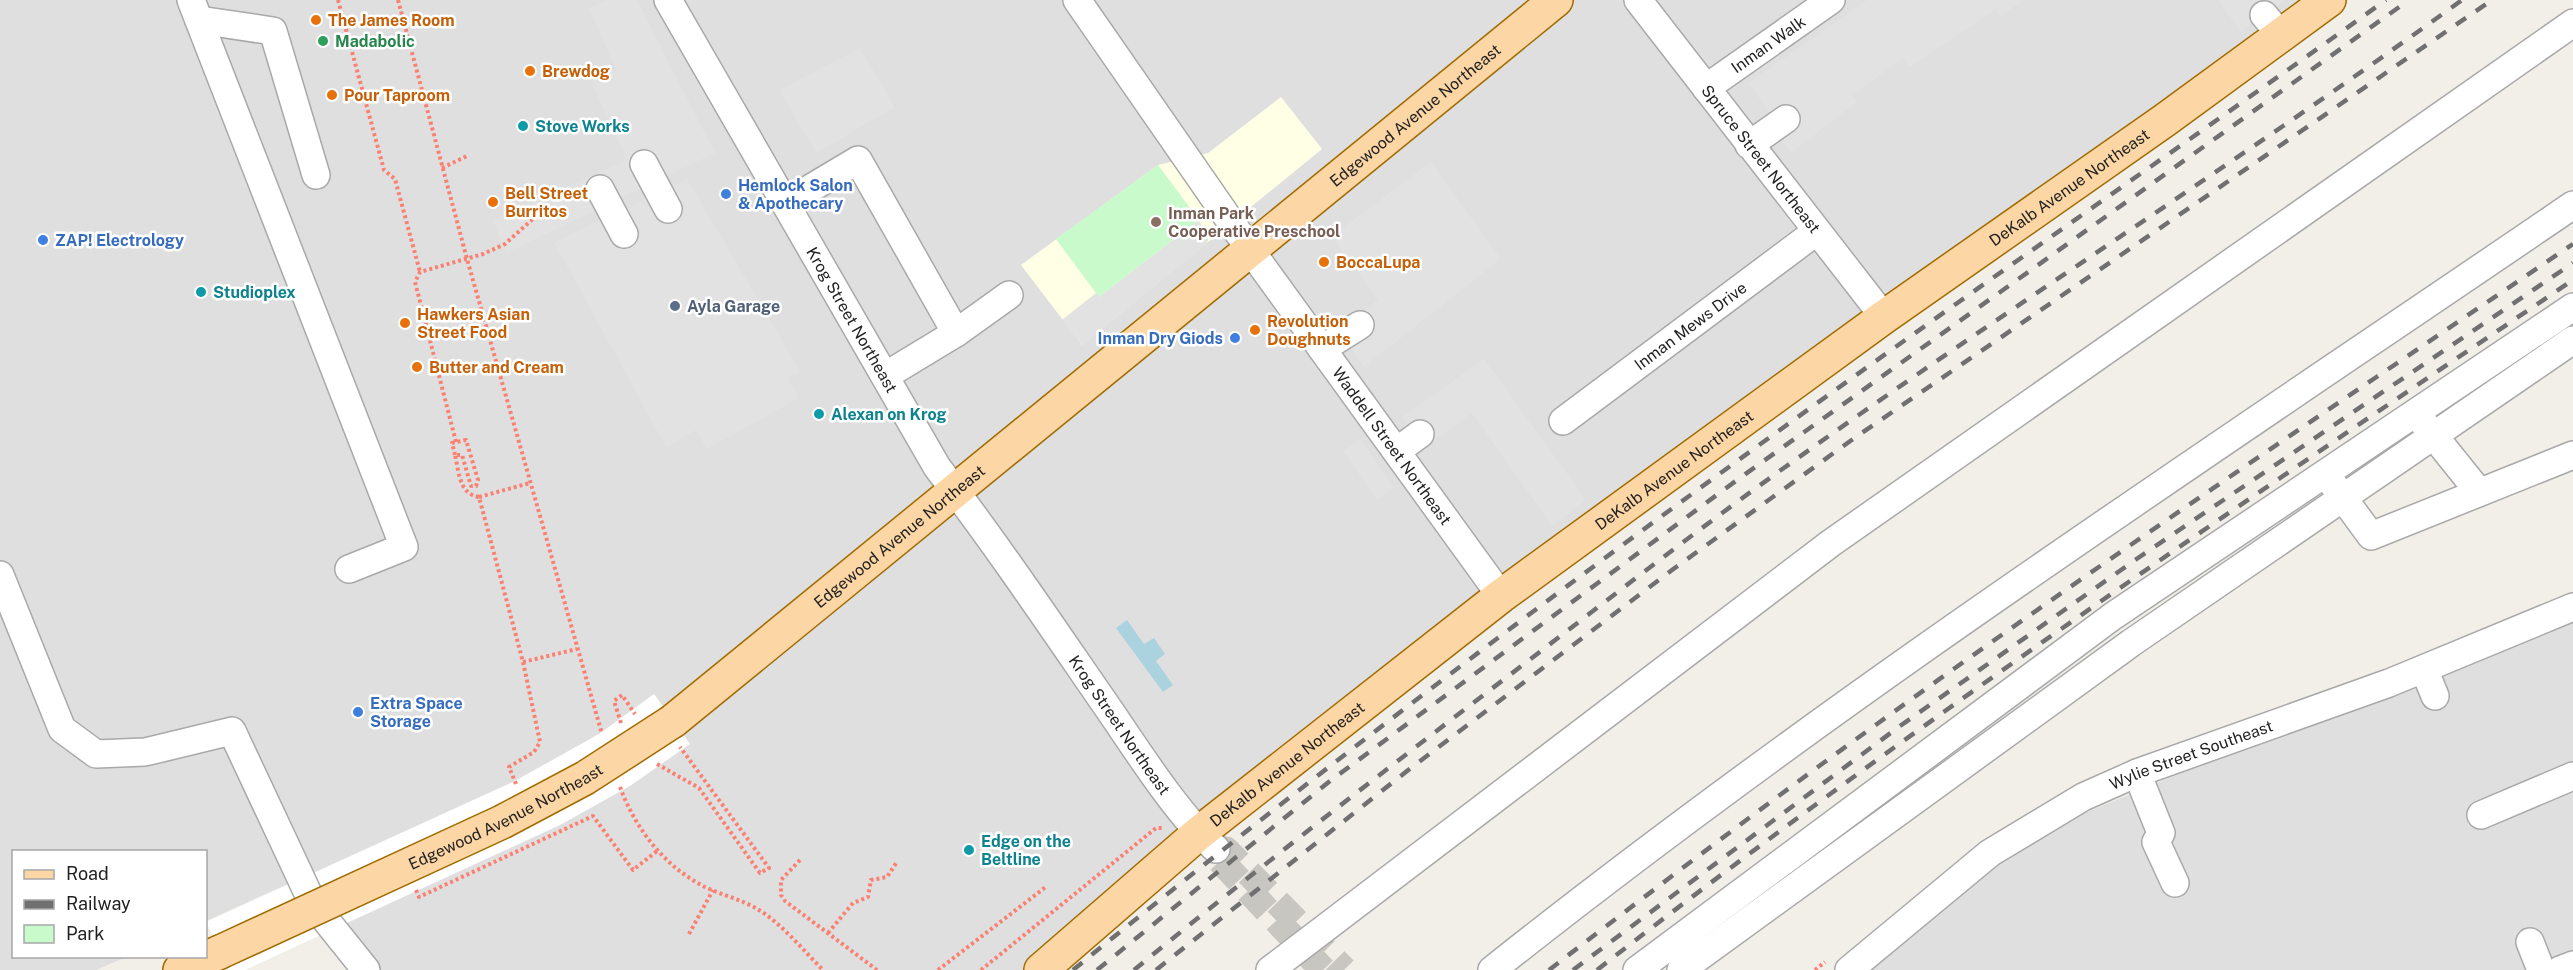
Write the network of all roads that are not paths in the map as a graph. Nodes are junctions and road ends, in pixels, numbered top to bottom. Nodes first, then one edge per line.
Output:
1 (668, 0) edge
2 (1077, 0) edge
3 (1556, 0) edge
4 (1638, 0) edge
5 (1831, 0) edge
6 (2329, 0) edge
7 (195, 10) edge
8 (2573, 23) edge
9 (1706, 88) junction
10 (1786, 119) dead end
11 (1749, 145) junction
12 (644, 164) dead end
13 (316, 175) dead end
14 (600, 189) dead end
15 (786, 203) junction
16 (2573, 205) edge
17 (668, 209) dead end
18 (1817, 231) junction
19 (624, 234) dead end
20 (1251, 250) junction
21 (1009, 295) dead end
22 (2573, 307) edge
23 (1884, 317) junction
24 (1360, 325) dead end
25 (956, 333) junction
26 (2573, 340) edge
27 (1322, 349) junction
28 (885, 376) junction
29 (2415, 413) junction
30 (1563, 421) dead end
31 (1420, 434) dead end
32 (2433, 435) junction
33 (1396, 451) junction
34 (2573, 455) edge
35 (2325, 474) junction
36 (955, 490) junction
37 (2479, 492) junction
38 (2343, 498) junction
39 (349, 569) dead end
40 (0, 575) edge
41 (1501, 596) junction
42 (2573, 607) edge
43 (2424, 669) junction
44 (2434, 696) dead end
45 (2573, 776) edge
46 (2129, 777) junction
47 (2481, 815) dead end
48 (1196, 837) junction
49 (2175, 884) dead end
50 (2530, 942) dead end
51 (206, 958) edge
52 (207, 958) edge
53 (2573, 965) edge
54 (180, 970) edge
55 (366, 970) edge
56 (1041, 970) edge
57 (1270, 970) edge
58 (1492, 970) edge
59 (1637, 970) edge
60 (1681, 970) edge
61 (1849, 970) edge
62 (2541, 970) edge
63 (2559, 970) edge

1 - 15 street, Krog Street Northeast
2 - 20 street, Waddell Street Northeast
3 - 20 main road, Edgewood Avenue Northeast
4 - 9 street, Spruce Street Northeast
5 - 9 street, Inman Walk
6 - 23 main road, DeKalb Avenue Northeast
7 - 13 street
7 - 39 street
8 - 57 street
9 - 11 street, Spruce Street Northeast
10 - 11 street
11 - 18 street, Spruce Street Northeast
12 - 17 street
14 - 19 street
15 - 25 street
15 - 28 street, Krog Street Northeast
16 - 58 street
18 - 23 street, Spruce Street Northeast
18 - 30 street, Inman Mews Drive
20 - 27 street, Waddell Street Northeast
20 - 36 main road, Edgewood Avenue Northeast
21 - 25 street
22 - 29 street
23 - 41 main road, DeKalb Avenue Northeast
24 - 27 street
25 - 28 street
26 - 32 street
27 - 33 street, Waddell Street Northeast
28 - 36 street, Krog Street Northeast
29 - 32 street
29 - 35 street
31 - 33 street
32 - 37 street
32 - 38 street
33 - 41 street, Waddell Street Northeast
34 - 37 street
35 - 38 street
35 - 59 street
36 - 48 street, Krog Street Northeast
36 - 52 main road, Edgewood Avenue Northeast, bridge
37 - 38 street
38 - 60 street
40 - 55 street
41 - 48 main road, DeKalb Avenue Northeast
42 - 43 street, Wylie Street Southeast
43 - 44 street
43 - 46 street, Wylie Street Southeast
45 - 47 street
46 - 49 street
46 - 61 street, Wylie Street Southeast
48 - 56 main road, DeKalb Avenue Northeast
50 - 62 street
51 - 54 main road, Edgewood Avenue Northeast, bridge
53 - 63 street

